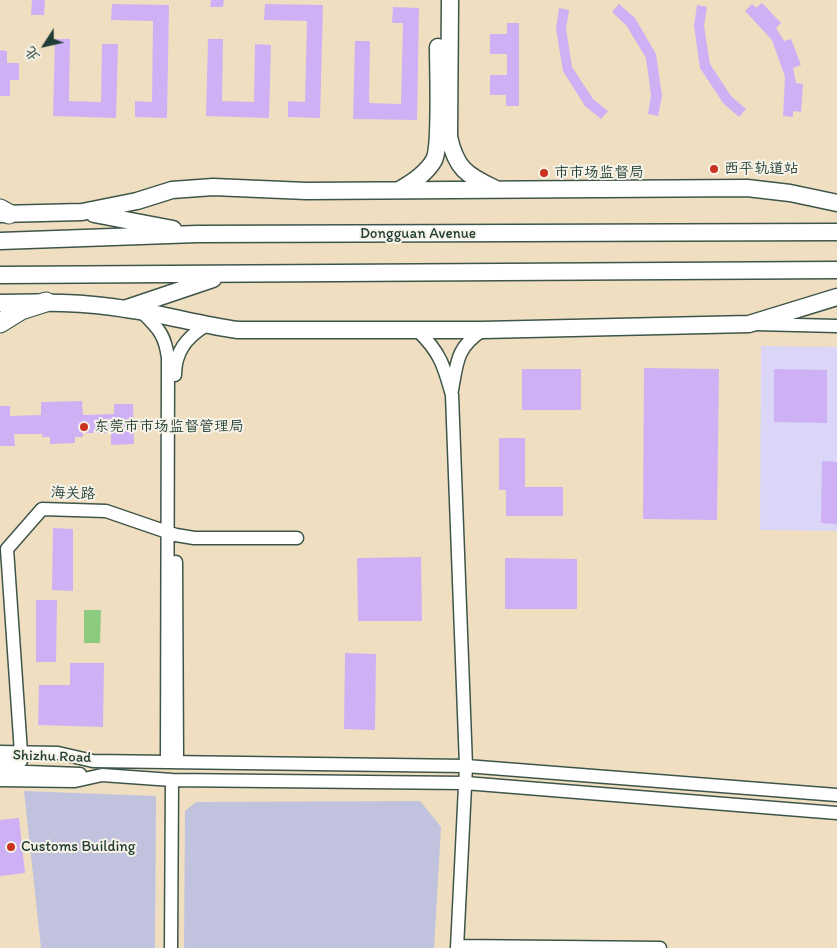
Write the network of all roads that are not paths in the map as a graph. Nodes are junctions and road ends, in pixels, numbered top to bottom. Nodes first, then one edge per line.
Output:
1 (439, 0) edge
2 (450, 0) edge
3 (496, 189) junction
4 (399, 190) junction
5 (837, 203) edge
6 (82, 212) junction
7 (3, 213) edge
8 (837, 232) edge
9 (197, 234) junction
10 (0, 241) edge
11 (837, 270) edge
12 (228, 274) junction
13 (0, 275) edge
14 (837, 297) edge
15 (0, 302) edge
16 (46, 302) junction
17 (133, 310) junction
18 (0, 323) edge
19 (749, 324) junction
20 (205, 326) junction
21 (837, 326) edge
22 (483, 330) junction
23 (418, 331) junction
24 (452, 395) junction
25 (172, 533) junction
26 (297, 538) dead end
27 (0, 752) edge
28 (21, 753) junction
29 (0, 761) edge
30 (93, 761) junction
31 (172, 762) junction
32 (466, 766) junction
33 (0, 771) edge
34 (102, 775) junction
35 (0, 780) edge
36 (172, 780) junction
37 (465, 784) junction
38 (837, 795) edge
39 (837, 813) edge
40 (457, 947) edge
41 (171, 948) edge
42 (660, 948) edge

1 - 4 main road
2 - 3 main road
3 - 4 main road
3 - 5 main road
4 - 6 main road
6 - 7 main road
6 - 9 main road
8 - 9 main road, Dongguan Avenue
9 - 10 main road, Dongguan Avenue
11 - 12 main road
12 - 13 main road
12 - 17 main road
14 - 19 main road
15 - 16 main road
16 - 17 main road
16 - 18 highway
17 - 20 main road
17 - 25 street
19 - 21 street
19 - 22 main road
20 - 23 main road
20 - 25 street
22 - 23 main road
22 - 24 street
23 - 24 street
24 - 32 street
25 - 26 street, 海关路
25 - 28 street, 海关路
25 - 31 street
27 - 28 street
28 - 30 street
29 - 30 street, Shizhu Road
30 - 31 street
31 - 32 street
32 - 37 street
32 - 38 street
33 - 34 street, Shizhu Road
34 - 35 street
34 - 36 street
36 - 37 street
36 - 41 street
37 - 39 street
37 - 40 street
40 - 42 street

